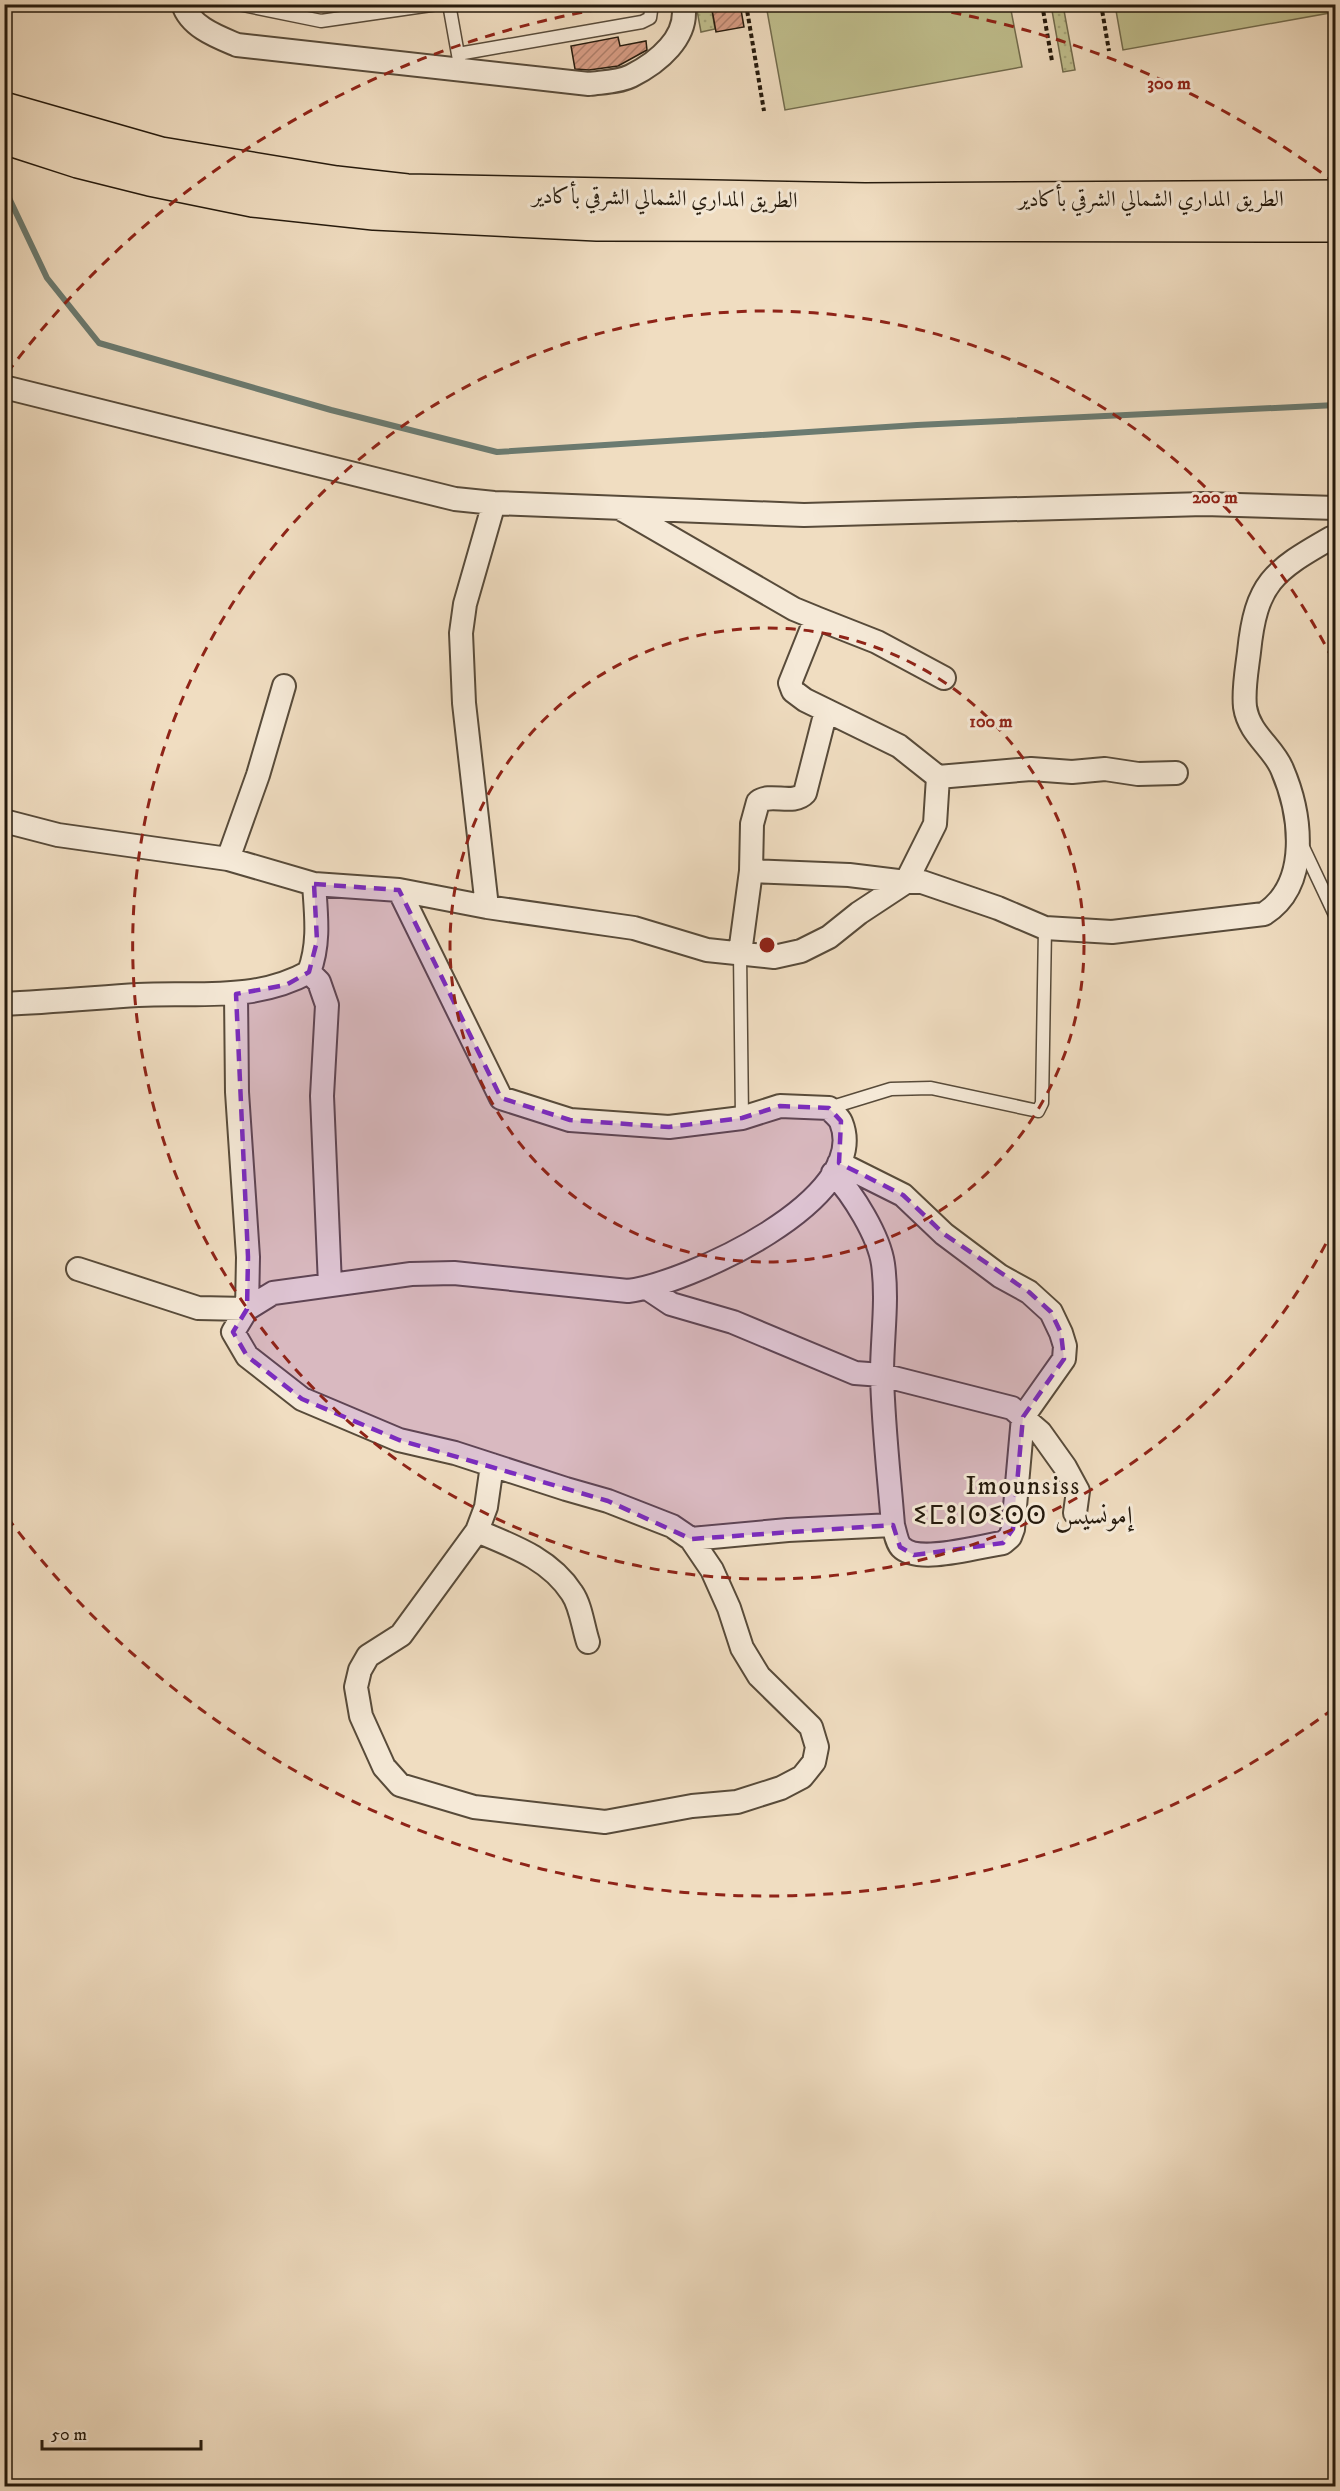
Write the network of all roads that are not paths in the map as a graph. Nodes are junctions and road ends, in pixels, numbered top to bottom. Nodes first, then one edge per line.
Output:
1 (183, 4) edge
2 (238, 4) edge
3 (438, 4) edge
4 (450, 4) edge
5 (652, 4) edge
6 (683, 4) edge
7 (459, 62) junction
8 (4, 109) edge
9 (4, 137) edge
10 (1335, 197) edge
11 (1335, 225) edge
12 (4, 387) edge
13 (494, 503) junction
14 (619, 508) junction
15 (1327, 508) edge
16 (1333, 543) edge
17 (816, 618) junction
18 (944, 678) dead end
19 (284, 686) dead end
20 (826, 711) junction
21 (1176, 773) dead end
22 (938, 777) junction
23 (4, 821) edge
24 (1299, 838) junction
25 (228, 859) junction
26 (751, 871) junction
27 (906, 882) junction
28 (314, 884) junction
29 (399, 890) junction
30 (487, 908) junction
31 (1335, 917) edge
32 (1045, 928) junction
33 (740, 953) junction
34 (309, 972) junction
35 (236, 994) junction
36 (4, 1004) edge
37 (829, 1107) junction
38 (742, 1118) junction
39 (836, 1168) junction
40 (78, 1269) dead end
41 (330, 1285) junction
42 (648, 1288) junction
43 (247, 1309) junction
44 (882, 1375) junction
45 (1023, 1417) junction
46 (492, 1465) junction
47 (1075, 1513) dead end
48 (893, 1525) junction
49 (477, 1531) junction
50 (691, 1539) junction
51 (588, 1642) dead end

1 - 7 street
2 - 3 lane
4 - 7 lane
5 - 7 lane
6 - 7 street
8 - 10 highway, الطريق المداري الشمالي الشرقي بأكادير
9 - 11 highway, الطريق المداري الشمالي الشرقي بأكادير
12 - 13 street
13 - 14 street
13 - 30 street
14 - 15 street
14 - 17 street
15 - 16 street
16 - 24 street
17 - 18 street
17 - 20 street
19 - 25 street
20 - 22 street
20 - 26 street
21 - 22 street
22 - 27 street
23 - 25 street
24 - 31 lane
24 - 32 street
25 - 28 street
26 - 27 street
26 - 33 street
27 - 32 street
27 - 33 street
28 - 29 street
28 - 34 street
29 - 30 street
29 - 38 street
30 - 33 street
32 - 37 lane
33 - 38 lane
34 - 35 street
34 - 41 street
35 - 36 street
35 - 43 street
37 - 38 street
37 - 39 street
39 - 42 street
39 - 44 street
39 - 45 street
40 - 43 street
41 - 42 street
41 - 43 street
42 - 44 street
43 - 46 street
44 - 45 street
44 - 48 street
45 - 47 street
45 - 48 street
46 - 49 street
46 - 50 street
48 - 50 street
49 - 50 street
49 - 51 street

